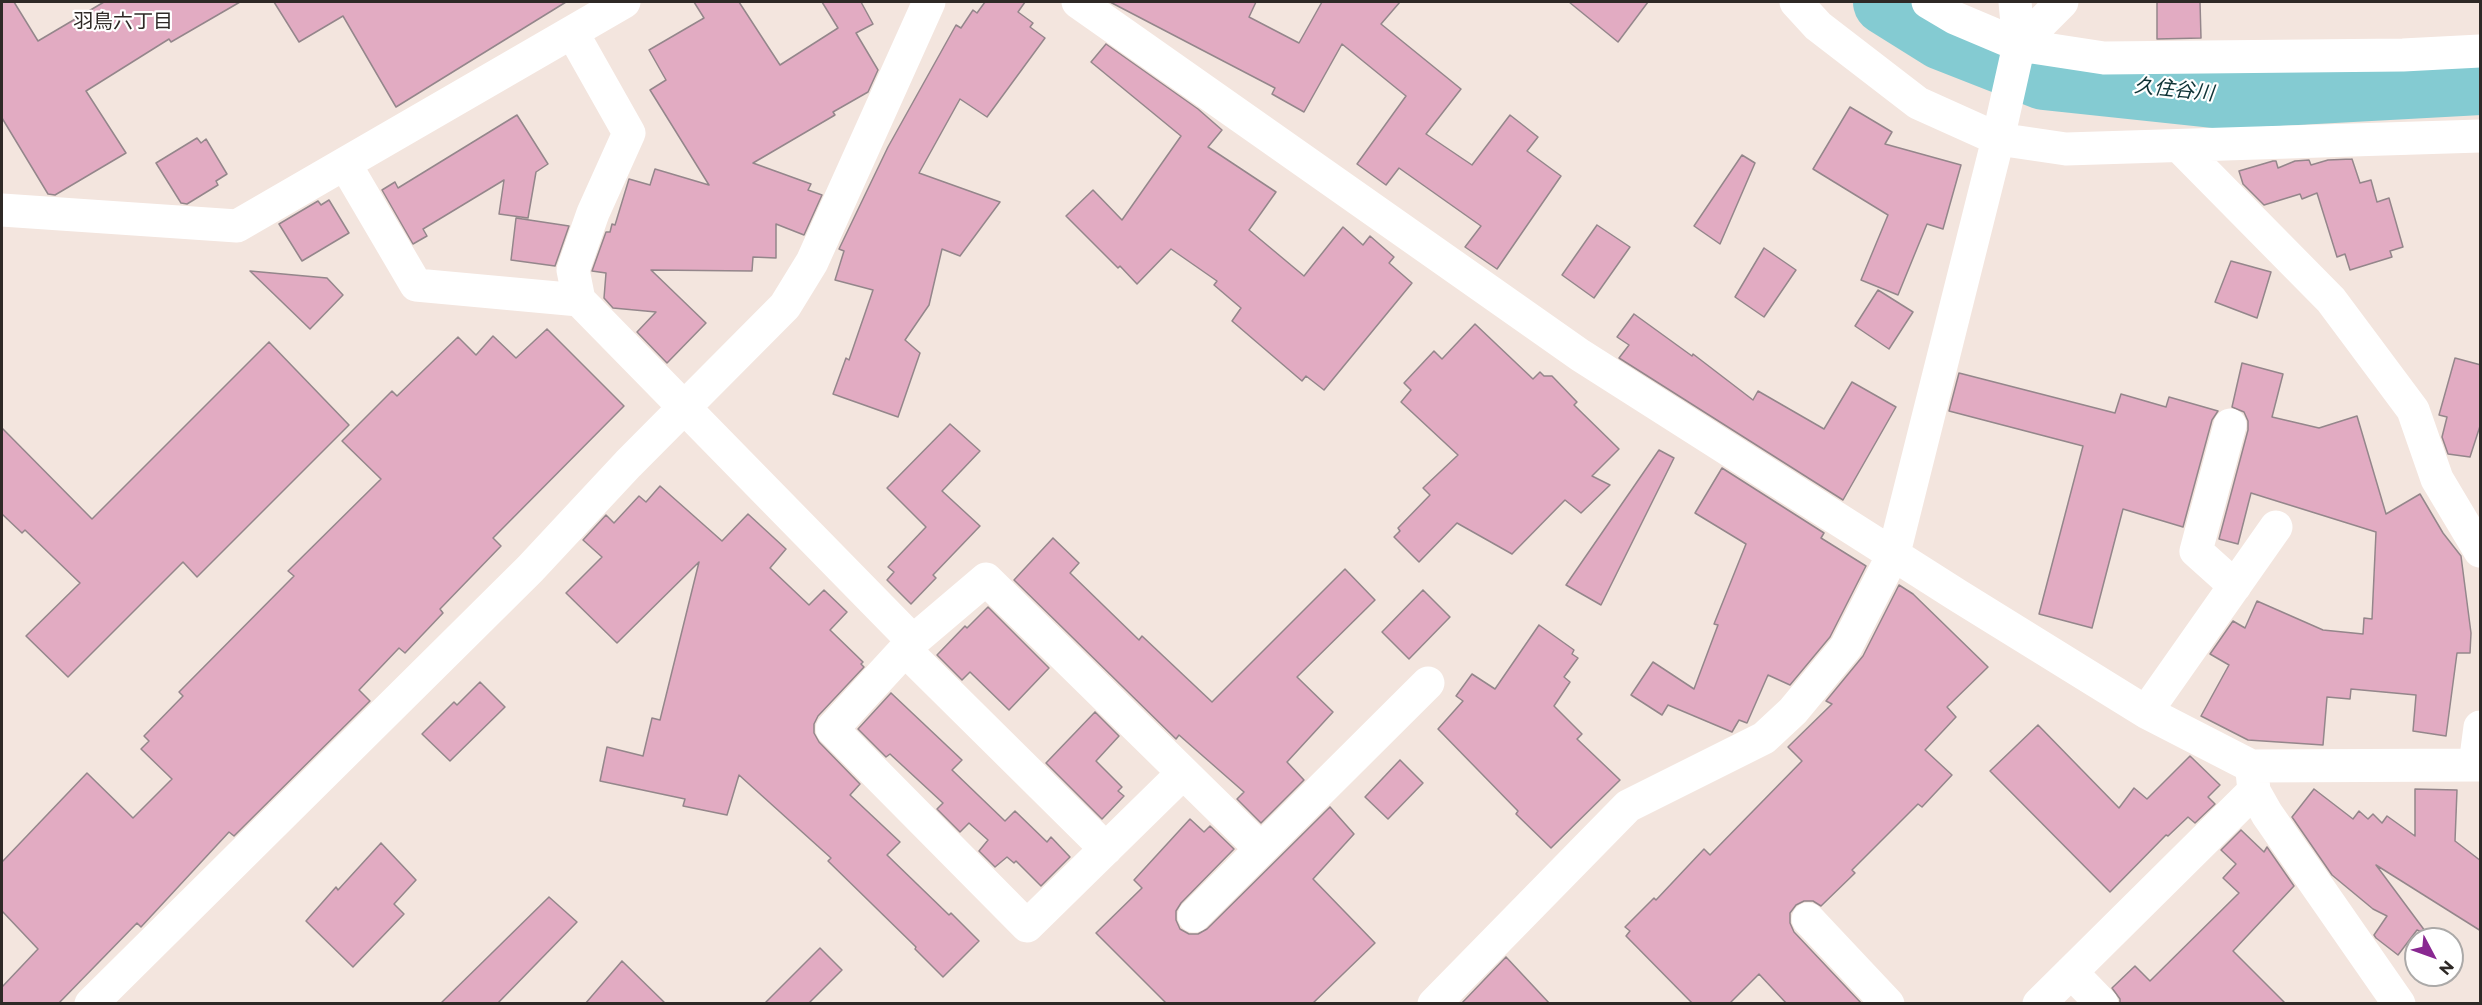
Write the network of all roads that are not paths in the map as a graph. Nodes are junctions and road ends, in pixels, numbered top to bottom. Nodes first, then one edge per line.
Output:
1 (624, 2) edge
2 (929, 2) edge
3 (1078, 2) edge
4 (1796, 2) edge
5 (1928, 2) edge
6 (2014, 2) edge
7 (2062, 2) edge
8 (572, 32) junction
9 (2019, 45) junction
10 (2481, 51) edge
11 (2481, 136) edge
12 (1998, 139) junction
13 (2179, 146) junction
14 (345, 164) junction
15 (2, 210) edge
16 (579, 300) junction
17 (686, 408) junction
18 (2230, 425) dead end
19 (2276, 527) dead end
20 (2481, 551) edge
21 (1894, 553) junction
22 (2235, 586) junction
23 (909, 646) junction
24 (1428, 683) dead end
25 (2146, 712) junction
26 (2481, 727) edge
27 (2478, 765) edge
28 (1183, 773) junction
29 (2253, 778) junction
30 (1106, 849) junction
31 (1261, 849) junction
32 (1194, 916) dead end
33 (1808, 920) dead end
34 (2071, 972) junction
35 (1446, 1000) edge
36 (91, 1004) edge
37 (1888, 1004) edge
38 (2039, 1004) edge
39 (2102, 1004) edge
40 (2399, 1004) edge

1 - 8 street
2 - 17 street
3 - 21 street
4 - 12 street
5 - 9 street
6 - 9 street
7 - 9 street
8 - 14 street
8 - 16 street
9 - 10 street
9 - 12 street
11 - 13 street
12 - 13 street
12 - 21 street
13 - 20 street
14 - 15 street
14 - 16 street
16 - 17 street
17 - 23 street
17 - 36 street
18 - 22 street
19 - 22 street
21 - 25 street
21 - 35 street
22 - 25 street
23 - 28 street
23 - 30 street
23 - 30 street
24 - 31 street
25 - 29 street
26 - 27 street
27 - 29 street
28 - 30 street
28 - 31 street
29 - 34 street
29 - 40 street
31 - 32 street
33 - 37 street
34 - 38 street
34 - 39 street

